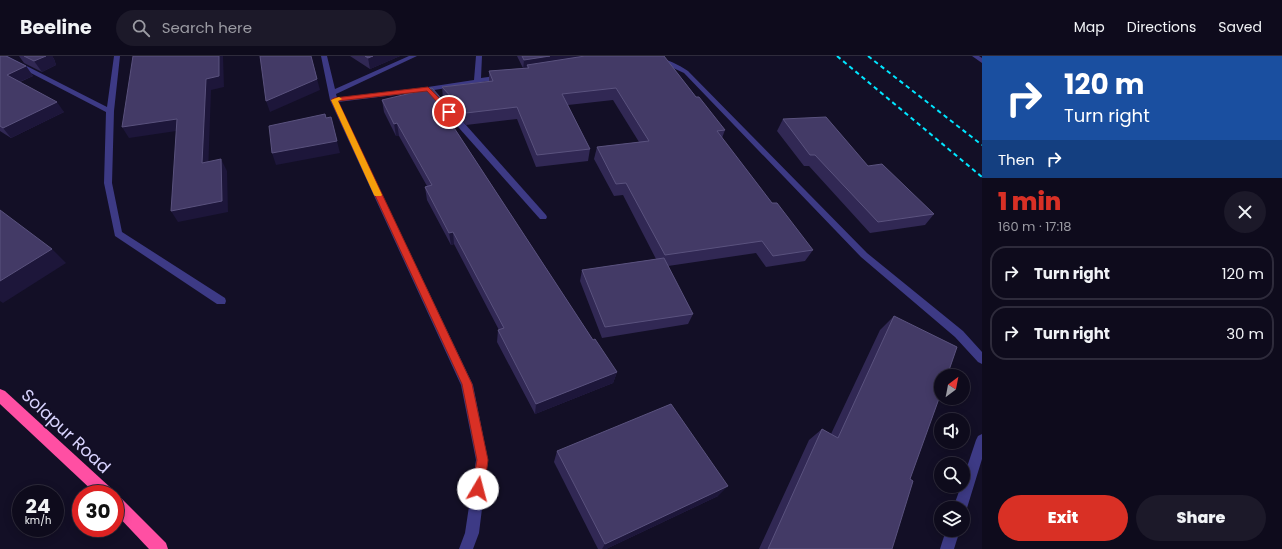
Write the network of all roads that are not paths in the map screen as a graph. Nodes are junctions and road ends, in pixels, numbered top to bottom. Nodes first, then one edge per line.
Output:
1 (2, 56) edge
2 (117, 56) edge
3 (324, 56) edge
4 (414, 56) edge
5 (479, 56) edge
6 (629, 56) edge
7 (975, 56) edge
8 (982, 61) edge
9 (508, 76) edge
10 (477, 81) junction
11 (434, 94) junction
12 (333, 96) junction
13 (110, 111) junction
14 (543, 217) dead end
15 (221, 301) dead end
16 (982, 359) edge
17 (0, 395) edge
18 (982, 440) edge
19 (97, 485) edge
20 (962, 501) edge
21 (124, 511) edge
22 (951, 537) edge
23 (160, 549) edge
24 (466, 549) edge
25 (947, 549) edge

1 - 13 street
2 - 13 street
3 - 12 street
4 - 12 street
5 - 10 street
6 - 16 street
7 - 8 street
9 - 10 street
10 - 11 street
11 - 12 street
11 - 14 street
12 - 24 street
13 - 15 street
17 - 19 highway, Solapur Road
18 - 20 street
21 - 23 highway
22 - 25 street

